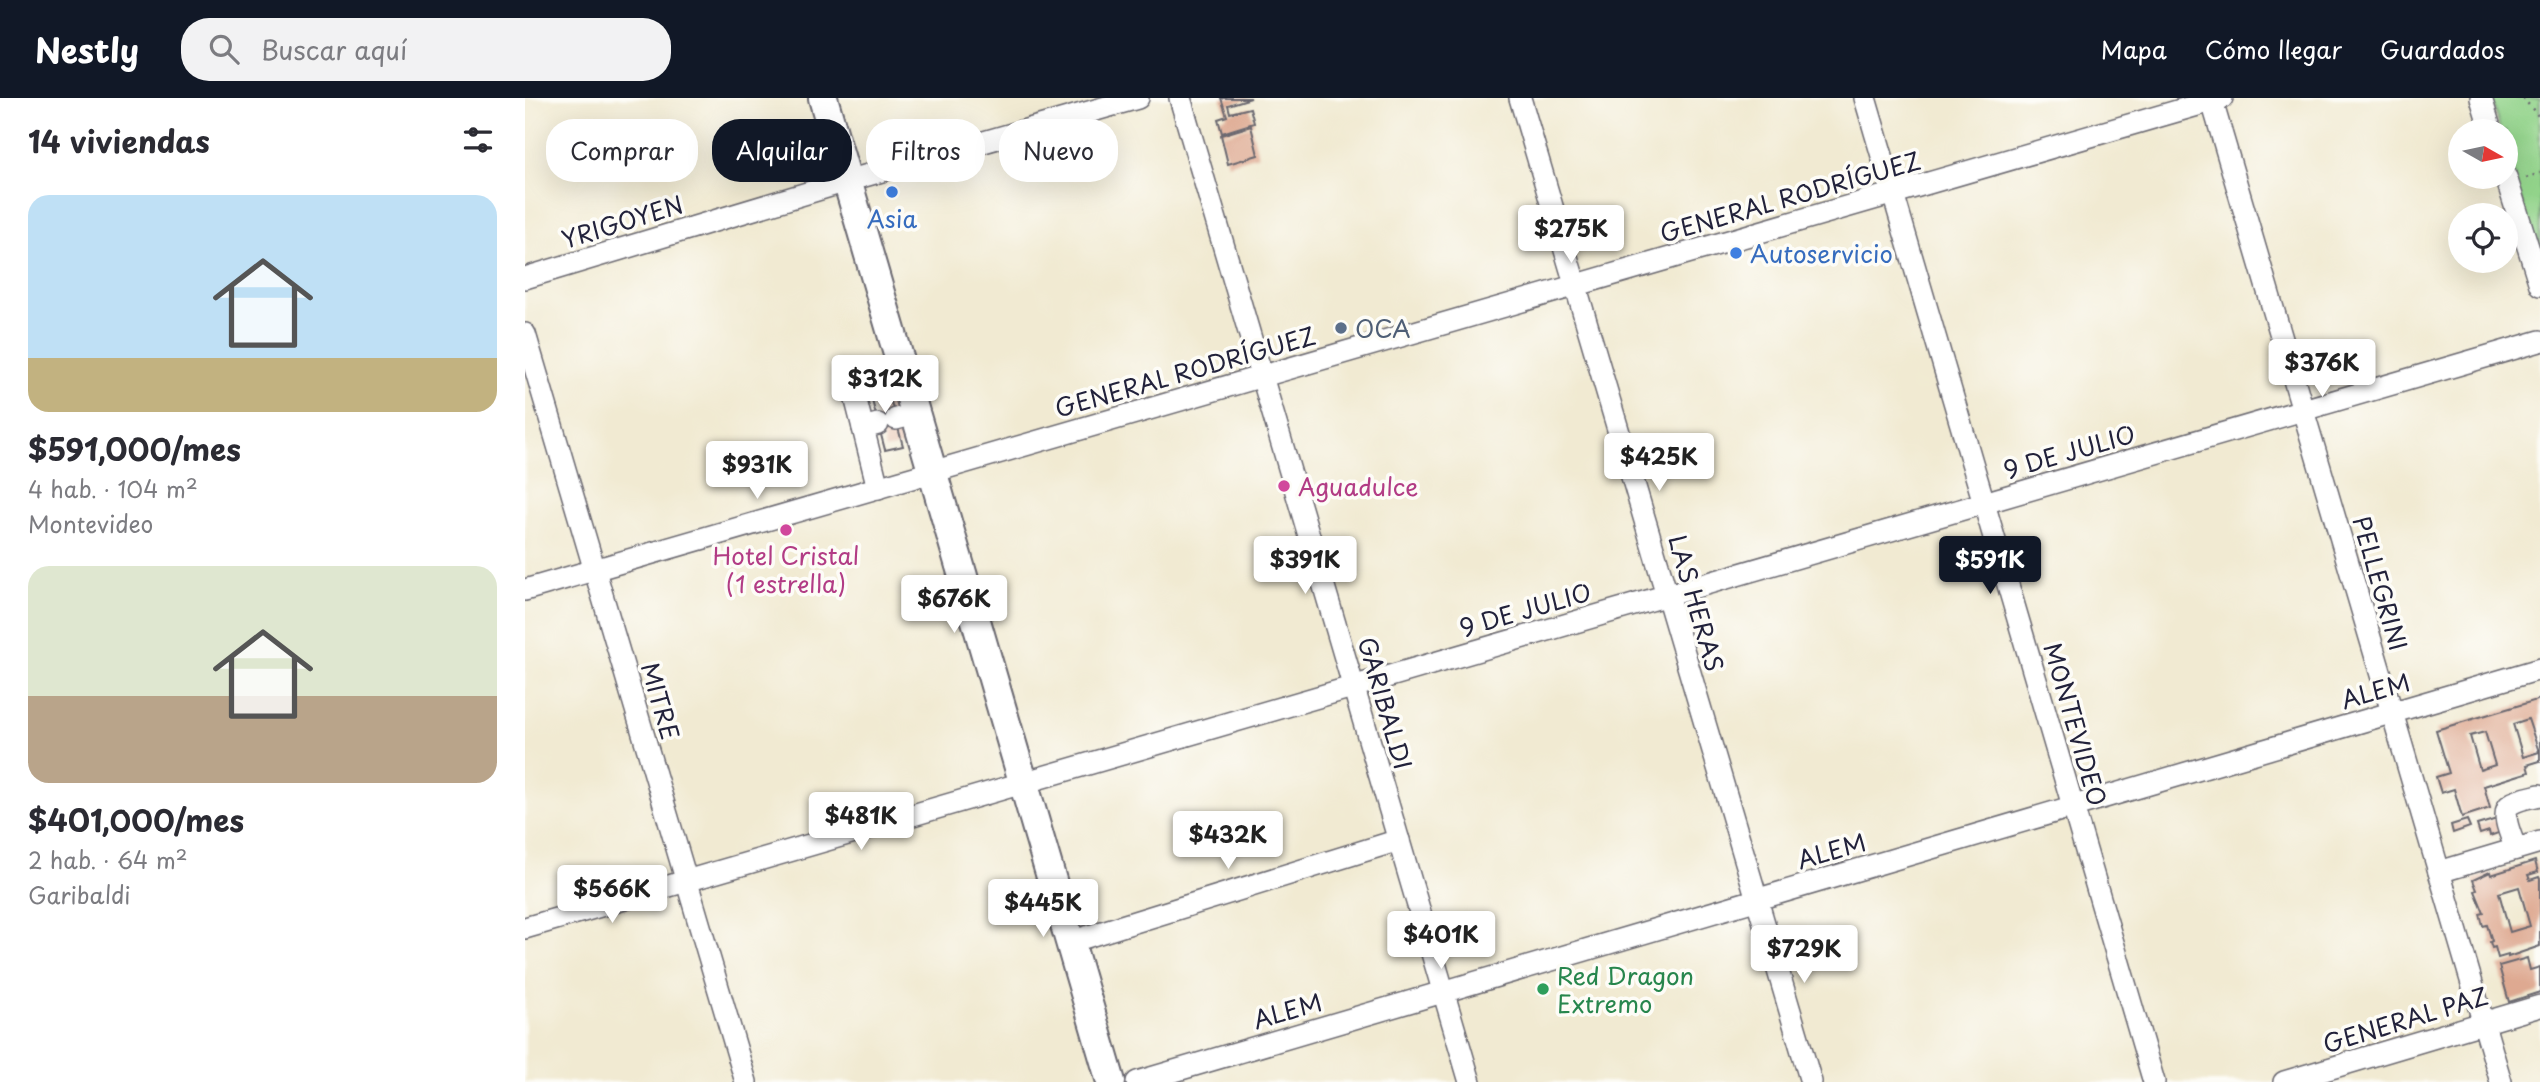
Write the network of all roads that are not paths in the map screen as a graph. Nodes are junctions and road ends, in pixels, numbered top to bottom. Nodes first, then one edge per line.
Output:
1 (823, 98) edge
2 (1138, 98) edge
3 (1180, 98) edge
4 (1520, 98) edge
5 (1865, 98) edge
6 (2481, 98) edge
7 (2215, 99) edge
8 (829, 119) edge
9 (2487, 119) edge
10 (852, 180) edge
11 (844, 182) edge
12 (847, 182) edge
13 (2514, 189) edge
14 (1893, 193) junction
15 (525, 278) edge
16 (1576, 285) junction
17 (2540, 285) edge
18 (525, 334) edge
19 (2540, 341) edge
20 (1262, 376) junction
21 (850, 377) dead end
22 (2303, 410) junction
23 (888, 422) junction
24 (932, 472) junction
25 (877, 488) junction
26 (1984, 503) junction
27 (595, 570) junction
28 (525, 590) edge
29 (1667, 595) junction
30 (2540, 669) edge
31 (1353, 687) junction
32 (2392, 712) junction
33 (1023, 783) junction
34 (2540, 795) edge
35 (2073, 806) junction
36 (1399, 840) junction
37 (2540, 842) edge
38 (2516, 849) junction
39 (2439, 872) junction
40 (687, 881) junction
41 (1757, 899) junction
42 (525, 928) edge
43 (1070, 942) junction
44 (1443, 992) junction
45 (2540, 1006) edge
46 (2484, 1023) junction
47 (746, 1082) edge
48 (1111, 1082) edge
49 (1137, 1082) edge
50 (1470, 1082) edge
51 (1811, 1082) edge
52 (2154, 1082) edge
53 (2284, 1082) edge
54 (2501, 1082) edge

1 - 8 main road
2 - 10 street, YRIGOYEN
3 - 20 street, GARIBALDI
4 - 16 street, LAS HERAS
5 - 14 street, MONTEVIDEO
6 - 9 street
7 - 14 street, GENERAL RODRÍGUEZ
7 - 22 street, PELLEGRINI
11 - 15 street, YRIGOYEN
12 - 23 main road
13 - 17 street
14 - 16 street, GENERAL RODRÍGUEZ
14 - 26 street, MONTEVIDEO
16 - 20 street, GENERAL RODRÍGUEZ
16 - 29 street, LAS HERAS
18 - 27 street, MITRE
19 - 22 street, 9 DE JULIO
20 - 24 street, GENERAL RODRÍGUEZ
20 - 31 street, GARIBALDI
21 - 23 street
22 - 26 street, 9 DE JULIO
22 - 32 street, PELLEGRINI
23 - 24 main road
23 - 25 street
24 - 25 street, GENERAL RODRÍGUEZ
24 - 33 main road
25 - 27 street, GENERAL RODRÍGUEZ
26 - 29 street, 9 DE JULIO
26 - 35 street, MONTEVIDEO
27 - 28 street, GENERAL RODRÍGUEZ
27 - 40 street, MITRE
29 - 31 street, 9 DE JULIO
29 - 41 street, LAS HERAS
30 - 32 street, ALEM
31 - 33 street, 9 DE JULIO
31 - 36 street, GARIBALDI
32 - 35 street, ALEM
32 - 39 street, PELLEGRINI
33 - 40 street, 9 DE JULIO
33 - 43 main road
34 - 38 street
35 - 41 street, ALEM
35 - 52 street, MONTEVIDEO
36 - 43 street
36 - 44 street, GARIBALDI
37 - 38 street
38 - 39 street
39 - 46 street, PELLEGRINI
40 - 42 street, 9 DE JULIO
40 - 47 street, MITRE
41 - 44 street, ALEM
41 - 51 street, LAS HERAS
43 - 48 main road
44 - 49 street, ALEM
44 - 50 street, GARIBALDI
45 - 46 street, GENERAL PAZ
46 - 53 street, GENERAL PAZ
46 - 54 street, PELLEGRINI

